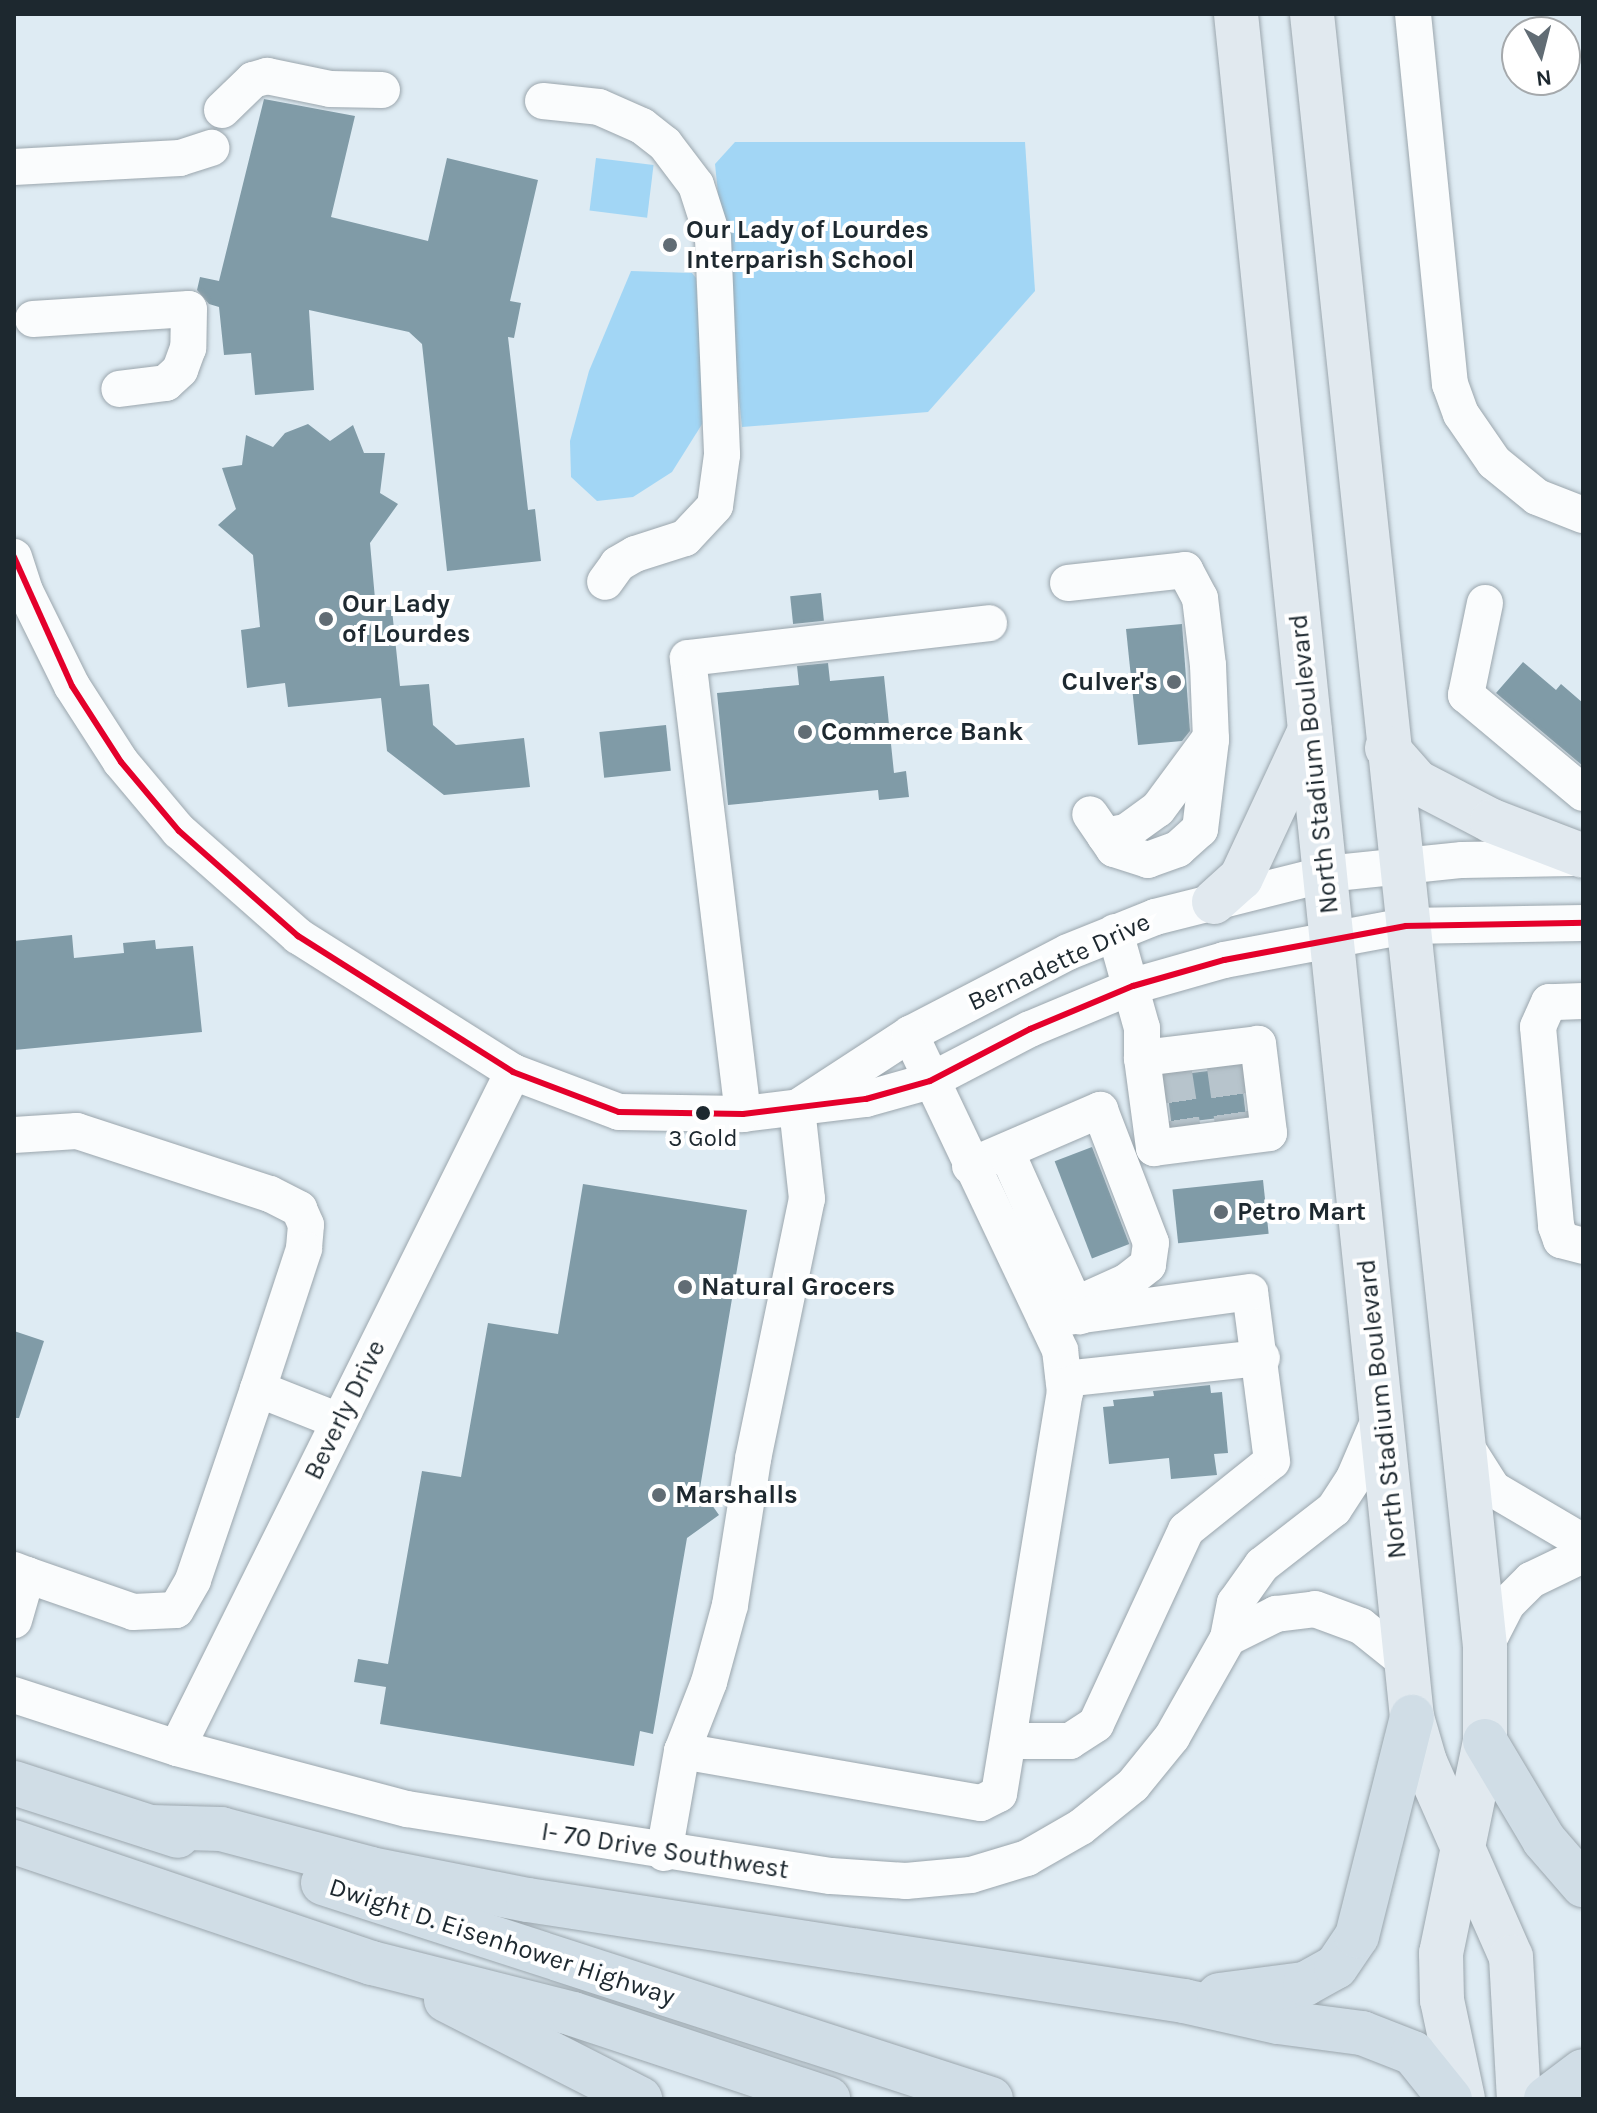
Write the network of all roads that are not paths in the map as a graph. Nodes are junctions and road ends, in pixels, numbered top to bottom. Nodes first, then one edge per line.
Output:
1 (1236, 14) edge
2 (1312, 14) edge
3 (1413, 14) edge
4 (382, 90) dead end
5 (543, 101) dead end
6 (222, 110) dead end
7 (211, 148) dead end
8 (14, 167) edge
9 (33, 319) dead end
10 (119, 389) dead end
11 (1583, 515) edge
12 (18, 582) edge
13 (605, 582) dead end
14 (1068, 583) dead end
15 (1485, 603) dead end
16 (989, 623) dead end
17 (1311, 728) junction
18 (1387, 748) junction
19 (1583, 793) edge
20 (1097, 825) dead end
21 (1583, 857) edge
22 (1399, 864) junction
23 (1326, 874) junction
24 (1214, 902) junction
25 (1583, 923) edge
26 (1406, 926) junction
27 (1115, 932) junction
28 (1332, 936) junction
29 (1133, 986) junction
30 (1583, 1001) edge
31 (910, 1034) junction
32 (1162, 1059) junction
33 (513, 1072) junction
34 (930, 1081) junction
35 (797, 1108) junction
36 (743, 1114) junction
37 (14, 1135) edge
38 (1007, 1153) junction
39 (970, 1166) junction
40 (1583, 1246) edge
41 (1041, 1272) junction
42 (1067, 1314) junction
43 (1262, 1358) junction
44 (1064, 1379) junction
45 (258, 1389) junction
46 (1382, 1411) junction
47 (339, 1421) junction
48 (1465, 1445) junction
49 (1583, 1542) edge
50 (1583, 1555) edge
51 (20, 1572) edge
52 (14, 1620) edge
53 (1228, 1638) junction
54 (1485, 1647) junction
55 (1406, 1662) junction
56 (14, 1695) edge
57 (1412, 1717) junction
58 (1010, 1741) junction
59 (1485, 1741) junction
60 (177, 1748) junction
61 (682, 1751) junction
62 (14, 1783) edge
63 (151, 1827) junction
64 (1462, 1839) junction
65 (14, 1842) edge
66 (664, 1853) junction
67 (1583, 1885) edge
68 (372, 1963) junction
69 (1184, 2001) junction
70 (1583, 2071) edge
71 (640, 2099) edge
72 (828, 2099) edge
73 (991, 2099) edge
74 (1450, 2099) edge
75 (1463, 2099) edge
76 (1519, 2099) edge
77 (1546, 2099) edge

1 - 17 main road, North Stadium Boulevard
2 - 18 main road
3 - 11 street
4 - 6 street
5 - 13 street
7 - 8 street
9 - 10 street
12 - 33 street, Bernadette Drive
14 - 20 street
15 - 19 street
16 - 36 street
17 - 23 main road, North Stadium Boulevard
17 - 24 main road
18 - 21 main road
18 - 22 main road
21 - 22 street, Bernadette Drive
22 - 23 street, Bernadette Drive
22 - 26 main road
23 - 24 street, Bernadette Drive
23 - 28 main road, North Stadium Boulevard
24 - 27 street, Bernadette Drive
25 - 26 street, Bernadette Drive
26 - 28 street, Bernadette Drive
26 - 48 main road
27 - 29 street
27 - 31 street, Bernadette Drive
28 - 29 street, Bernadette Drive
28 - 46 main road, North Stadium Boulevard
29 - 32 street
29 - 34 street, Bernadette Drive
30 - 40 street
31 - 34 street
31 - 35 street, Bernadette Drive
32 - 32 street
33 - 36 street, Bernadette Drive
33 - 47 street, Beverly Drive
34 - 35 street, Bernadette Drive
34 - 39 street
35 - 36 street, Bernadette Drive
35 - 61 street
37 - 45 street
38 - 39 street
38 - 41 street
38 - 42 street
39 - 41 street
41 - 42 street
42 - 43 street
42 - 44 street
43 - 44 street
43 - 58 street
44 - 58 street
45 - 47 street
45 - 51 street
46 - 53 street, I- 70 Drive Southwest
46 - 55 main road, North Stadium Boulevard
47 - 60 street, Beverly Drive
48 - 49 street
48 - 54 main road
50 - 54 street
51 - 52 street
53 - 55 street
53 - 66 street, I- 70 Drive Southwest
54 - 59 main road
55 - 57 main road, North Stadium Boulevard
56 - 60 street, I- 70 Drive Southwest
57 - 64 main road, North Stadium Boulevard
57 - 69 highway
58 - 61 street
59 - 64 main road
59 - 67 highway
60 - 66 street, I- 70 Drive Southwest
61 - 66 street
62 - 63 highway, Dwight D. Eisenhower Highway
63 - 69 highway
63 - 73 highway, Dwight D. Eisenhower Highway
64 - 75 main road
64 - 76 main road, North Stadium Boulevard
65 - 68 highway, Dwight D. Eisenhower Highway
68 - 71 highway
68 - 72 highway, Dwight D. Eisenhower Highway
69 - 74 highway
70 - 77 highway

